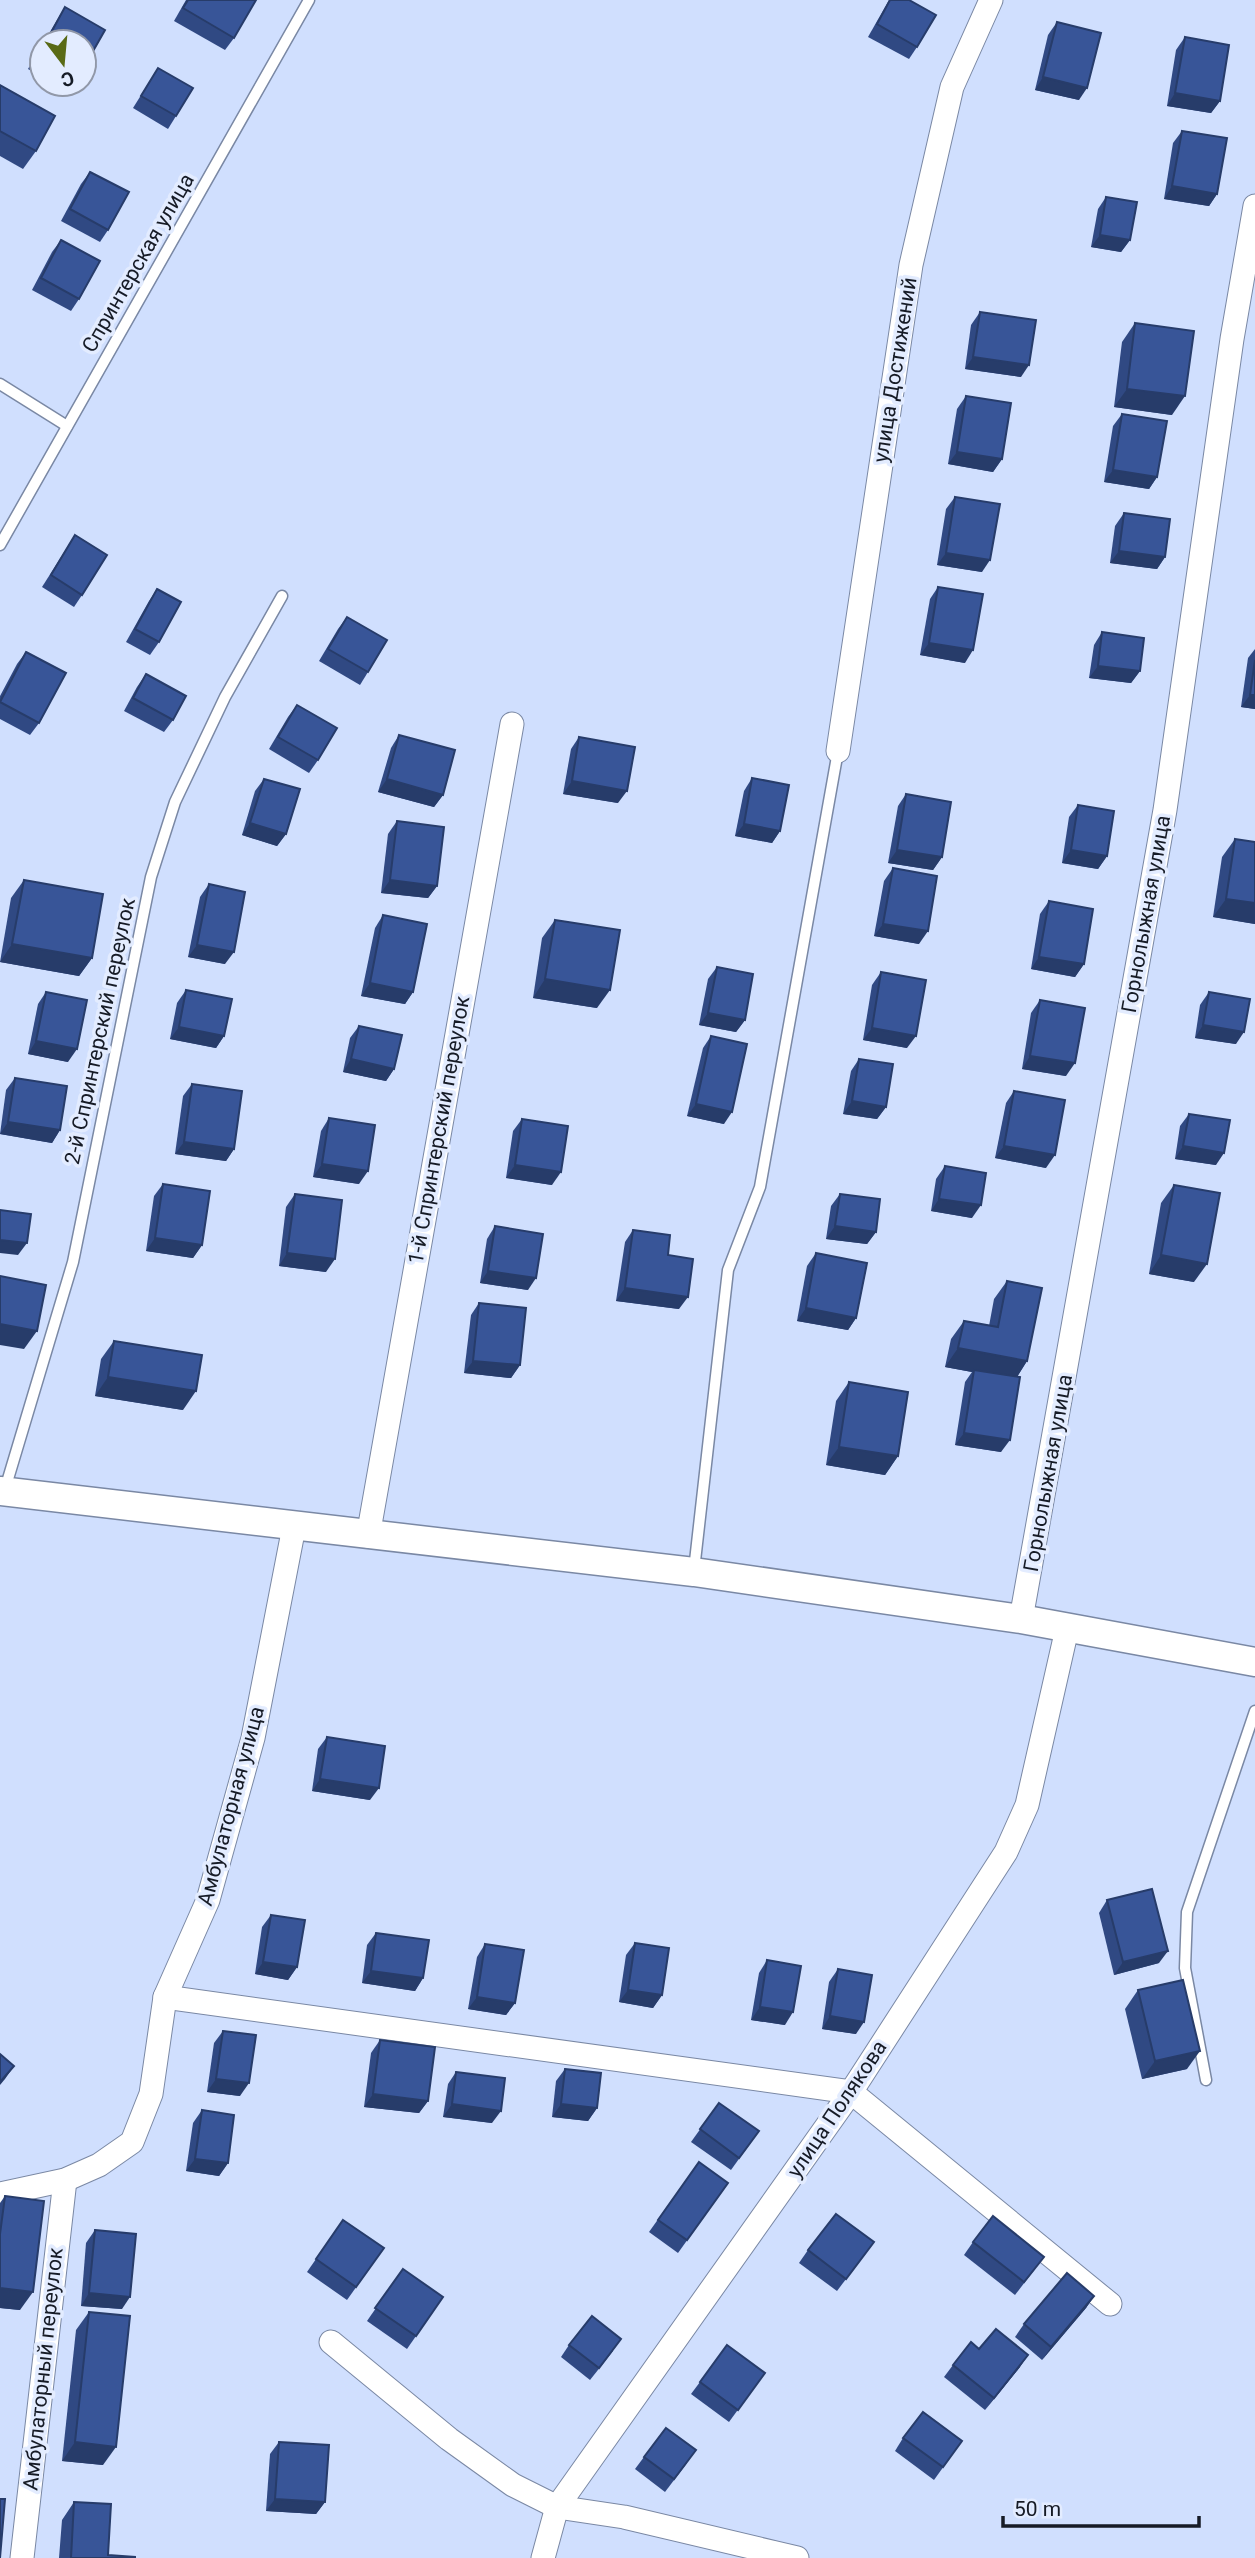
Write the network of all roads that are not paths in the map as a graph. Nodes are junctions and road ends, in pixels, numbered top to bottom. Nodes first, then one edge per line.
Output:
1 (309, 0) edge
2 (991, 0) edge
3 (1255, 206) edge
4 (0, 384) edge
5 (67, 426) junction
6 (0, 545) edge
7 (282, 596) dead end
8 (512, 724) dead end
9 (838, 751) joint
10 (2, 1492) edge
11 (294, 1527) junction
12 (368, 1536) junction
13 (694, 1572) junction
14 (1021, 1619) junction
15 (1067, 1629) junction
16 (1255, 1662) edge
17 (1255, 1712) edge
18 (165, 1997) junction
19 (1206, 2080) dead end
20 (852, 2092) junction
21 (65, 2180) junction
22 (0, 2194) edge
23 (1110, 2304) dead end
24 (331, 2343) dead end
25 (557, 2507) junction
26 (22, 2558) edge
27 (543, 2558) edge
28 (797, 2558) edge

1 - 5 lane, Спринтерская улица
2 - 9 street, улица Достижений
3 - 14 street, Горнолыжная улица
4 - 5 lane
5 - 6 lane, Спринтерская улица
7 - 10 lane, 2-й Спринтерский переулок
8 - 12 street, 1-й Спринтерский переулок
9 - 13 lane
10 - 11 street
11 - 12 street
11 - 18 street, Амбулаторная улица
12 - 13 street
13 - 14 street
14 - 15 street
15 - 16 street
15 - 20 street, улица Полякова
17 - 19 lane
18 - 20 street
18 - 21 street, Амбулаторная улица
20 - 23 street
20 - 25 street, улица Полякова
21 - 22 street, Амбулаторная улица
21 - 26 street, Амбулаторный переулок
24 - 25 street
25 - 27 street, улица Полякова
25 - 28 street

